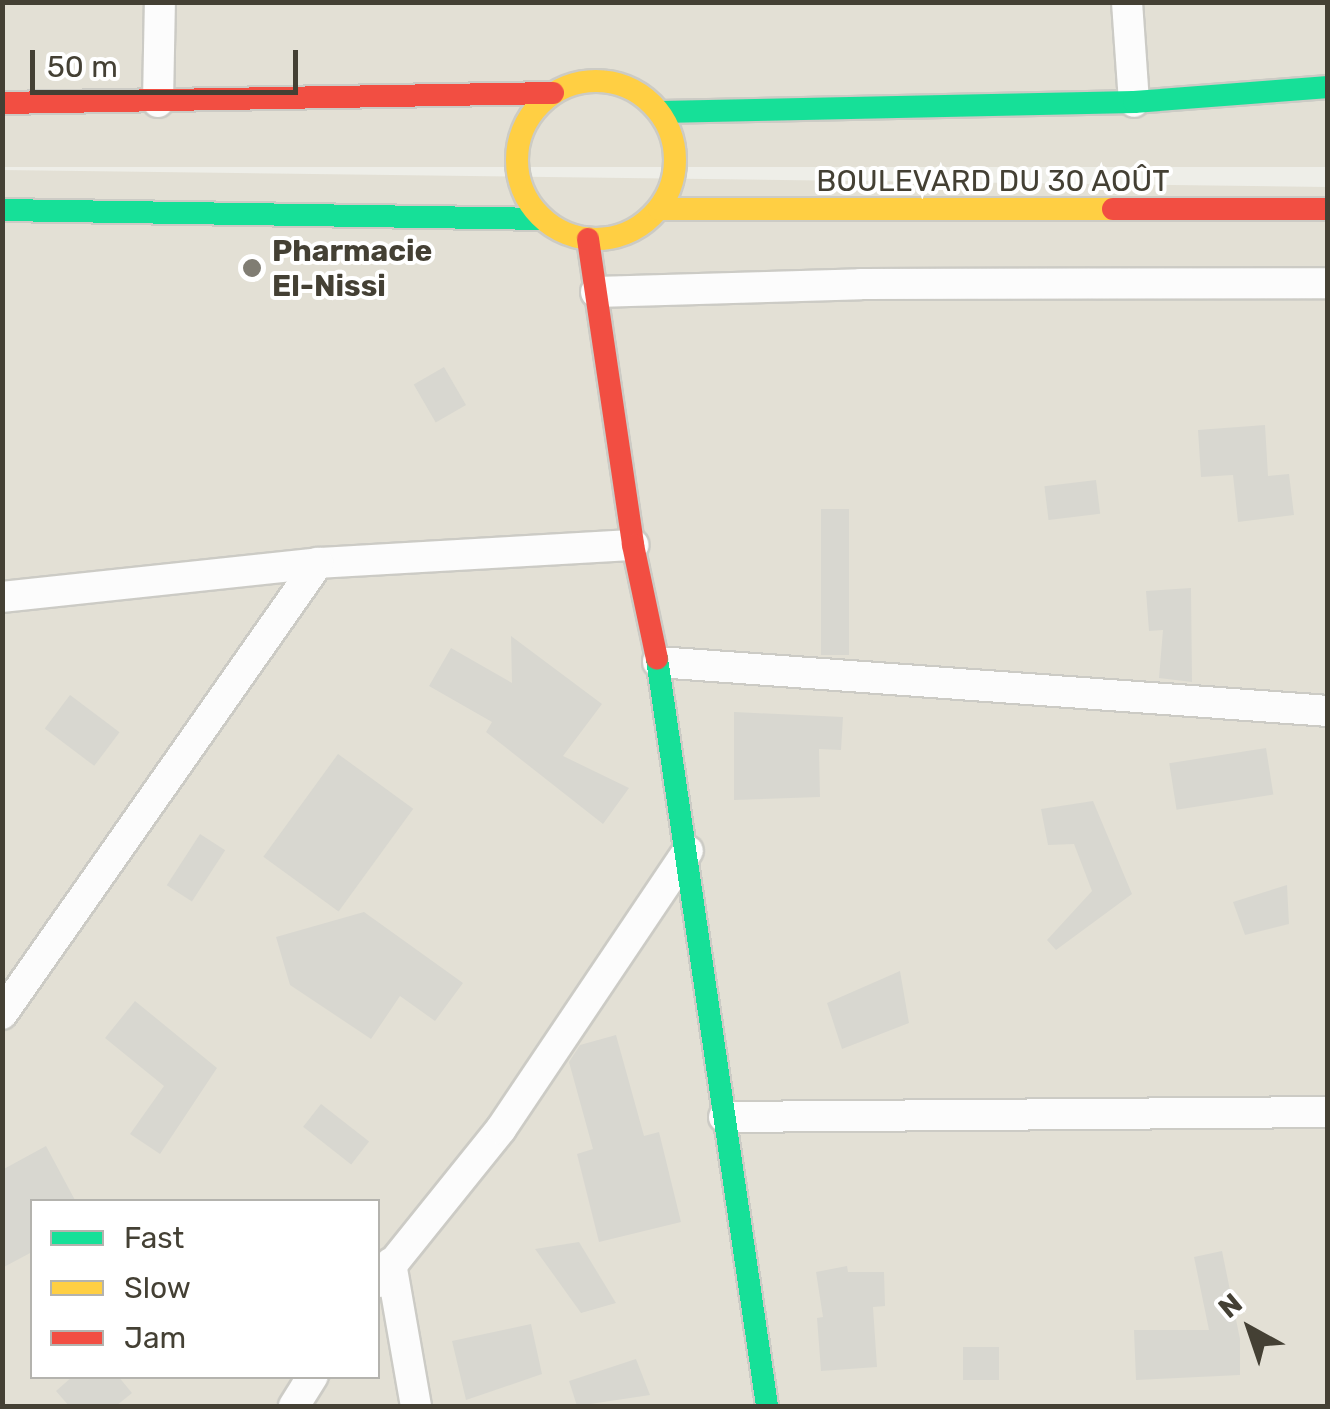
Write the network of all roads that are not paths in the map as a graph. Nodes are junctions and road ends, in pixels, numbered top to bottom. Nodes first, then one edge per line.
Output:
1 (160, 2) edge
2 (1127, 2) edge
3 (1328, 88) edge
4 (553, 94) junction
5 (158, 102) junction
6 (1134, 102) junction
7 (2, 103) edge
8 (660, 112) junction
9 (659, 209) junction
10 (1328, 209) edge
11 (2, 210) edge
12 (542, 219) junction
13 (588, 239) junction
14 (1328, 282) edge
15 (596, 292) junction
16 (632, 544) junction
17 (318, 563) junction
18 (2, 597) edge
19 (658, 662) junction
20 (1328, 710) edge
21 (688, 850) junction
22 (2, 1014) edge
23 (1328, 1112) edge
24 (724, 1117) junction
25 (384, 1272) edge
26 (311, 1379) edge
27 (294, 1406) edge
28 (416, 1406) edge
29 (766, 1406) edge

1 - 5 street
2 - 6 street
3 - 6 main road
4 - 5 main road
4 - 8 main road
4 - 12 main road
5 - 7 main road
6 - 8 main road
8 - 9 main road
9 - 10 main road, BOULEVARD DU 30 AOÛT
9 - 13 main road
11 - 12 main road
12 - 13 main road
13 - 15 main road
14 - 15 street
15 - 16 main road
16 - 17 street
16 - 19 main road
17 - 18 street
17 - 22 street
19 - 20 street
19 - 21 main road
21 - 24 main road
21 - 25 street
23 - 24 street
24 - 29 main road
25 - 28 street
26 - 27 street

